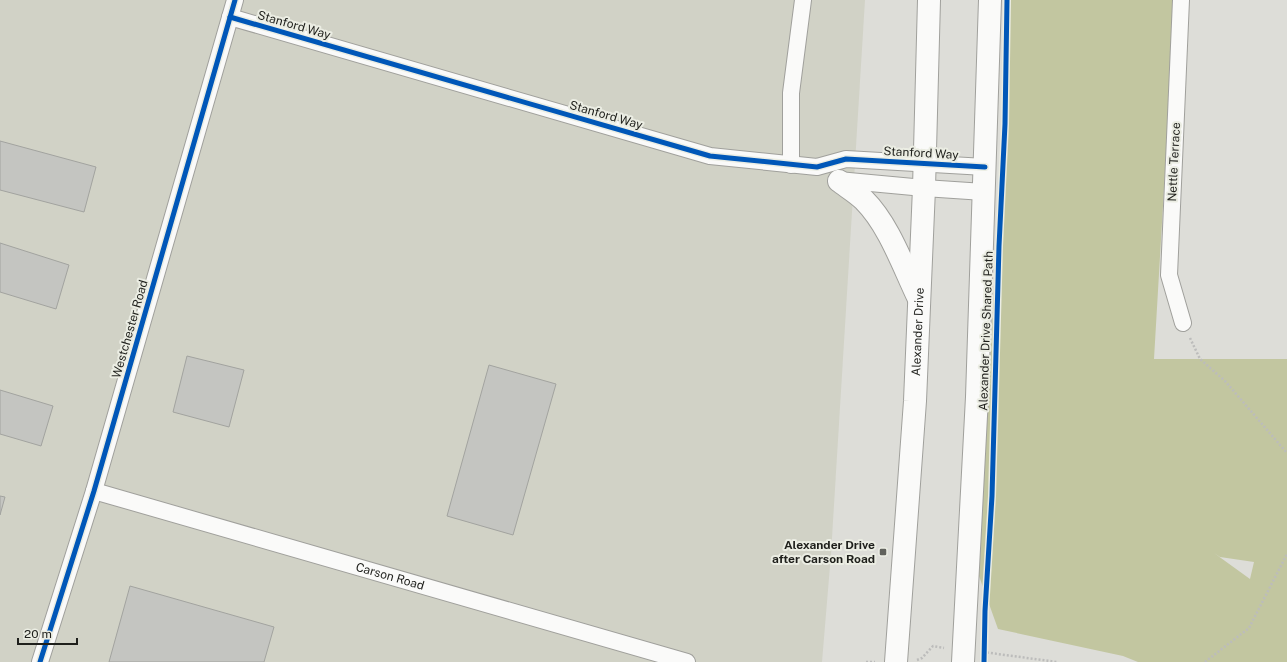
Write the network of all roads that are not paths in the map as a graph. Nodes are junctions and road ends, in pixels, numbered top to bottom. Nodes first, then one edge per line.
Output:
1 (235, 0) edge
2 (803, 0) edge
3 (929, 0) edge
4 (990, 0) edge
5 (1181, 0) edge
6 (230, 17) junction
7 (925, 163) junction
8 (791, 165) junction
9 (818, 167) junction
10 (985, 167) junction
11 (839, 181) junction
12 (924, 188) junction
13 (984, 192) junction
14 (919, 300) junction
15 (1182, 323) road end
16 (94, 491) junction
17 (973, 660) edge
18 (40, 662) edge
19 (687, 662) edge
20 (896, 662) edge

1 - 6 street, Westchester Road
2 - 8 street
3 - 7 main road, Alexander Drive
4 - 10 main road
5 - 15 street, Nettle Terrace
6 - 8 street, Stanford Way
6 - 16 street, Westchester Road
7 - 9 street, Stanford Way
7 - 10 street, Stanford Way
7 - 12 main road, Alexander Drive
8 - 9 street, Stanford Way
9 - 11 street, Stanford Way
10 - 13 main road
11 - 12 street, Stanford Way
11 - 14 main road
12 - 13 street, Stanford Way
12 - 14 main road, Alexander Drive
13 - 17 main road
14 - 20 main road, Alexander Drive
16 - 18 street, Westchester Road
16 - 19 street, Carson Road

